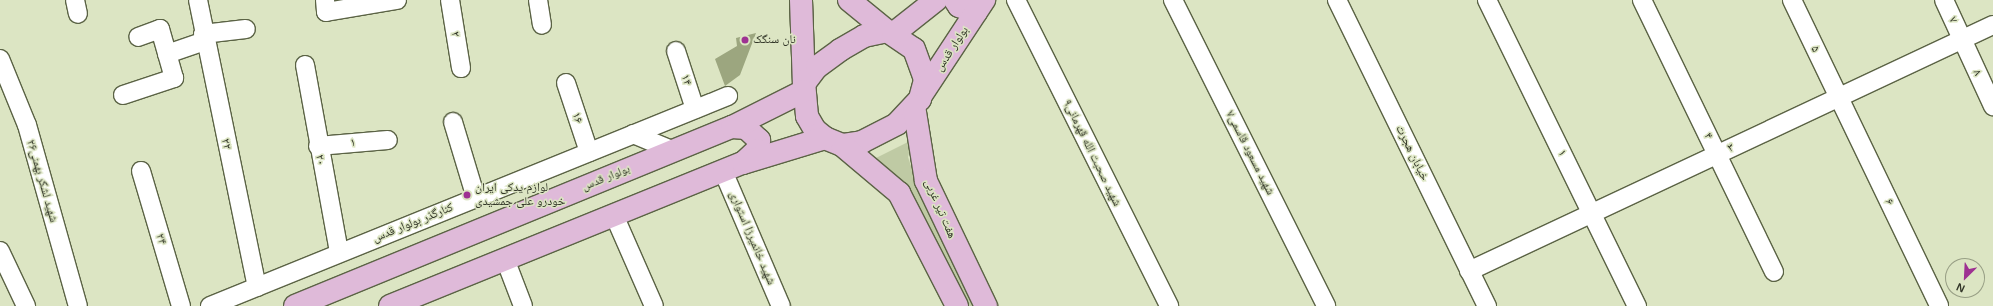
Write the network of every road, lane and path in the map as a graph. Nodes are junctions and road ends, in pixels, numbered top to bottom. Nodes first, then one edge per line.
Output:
1 (198, 0) edge
2 (450, 0) edge
3 (538, 0) edge
4 (801, 0) edge
5 (849, 0) edge
6 (936, 0) edge
7 (955, 0) edge
8 (1016, 0) edge
9 (1173, 0) edge
10 (1337, 0) edge
11 (1487, 0) edge
12 (1642, 0) edge
13 (1792, 0) edge
14 (1944, 0) edge
15 (389, 1) edge
16 (325, 6) edge
17 (980, 6) edge
18 (542, 25) dead end
19 (1993, 25) edge
20 (246, 29) dead end
21 (890, 33) junction
22 (138, 37) dead end
23 (204, 38) junction
24 (1962, 39) junction
25 (676, 51) dead end
26 (167, 54) junction
27 (0, 59) edge
28 (305, 65) dead end
29 (461, 68) dead end
30 (566, 83) dead end
31 (804, 87) junction
32 (123, 94) dead end
33 (728, 96) dead end
34 (1839, 97) junction
35 (917, 102) junction
36 (1993, 106) edge
37 (695, 109) junction
38 (453, 122) dead end
39 (732, 127) junction
40 (633, 134) junction
41 (388, 140) dead end
42 (834, 141) junction
43 (318, 146) junction
44 (674, 151) junction
45 (589, 152) junction
46 (1717, 154) junction
47 (743, 163) junction
48 (141, 171) dead end
49 (723, 171) junction
50 (476, 198) junction
51 (1592, 213) junction
52 (614, 215) junction
53 (0, 251) edge
54 (339, 254) junction
55 (505, 259) junction
56 (1470, 271) junction
57 (1774, 272) dead end
58 (257, 287) junction
59 (26, 306) edge
60 (78, 306) edge
61 (181, 306) edge
62 (210, 306) edge
63 (295, 306) edge
64 (392, 306) edge
65 (523, 306) edge
66 (654, 306) edge
67 (781, 306) edge
68 (957, 306) edge
69 (986, 306) edge
70 (1168, 306) edge
71 (1326, 306) edge
72 (1487, 306) edge
73 (1637, 306) edge
74 (1939, 306) edge

1 - 23 street, ۲۲
2 - 29 street, ۲
3 - 18 street
4 - 31 main road
5 - 21 main road
6 - 21 main road
7 - 17 main road
8 - 70 street, شهید صحبت الله قهرمانی۹
9 - 71 street, شهید مسعود قاسمی۷
10 - 56 street, خیابان هجرت
11 - 51 street, ۱
12 - 46 street, ۴
13 - 34 street, ۵
14 - 24 street, ۷
15 - 16 street
17 - 35 main road, بولوار قدس
19 - 24 street, ۳
20 - 23 street
21 - 31 main road
21 - 35 main road
22 - 26 street
23 - 26 street
23 - 58 street, ۲۲
24 - 34 street, ۳
24 - 36 street, ۸
25 - 37 street, ۱۴
26 - 32 street
27 - 60 street, شهید لشکر بهمنی۲۶
28 - 43 street, ۲۰
30 - 45 street, ۱۶
31 - 39 main road, بولوار قدس
31 - 42 main road
33 - 37 street, کنارگذر بولوار قدس
34 - 46 street, ۳
34 - 74 street, ۶
35 - 42 main road
35 - 69 main road, هفت تیر غربی
37 - 40 street, کنارگذر بولوار قدس
38 - 50 street
39 - 44 main road, بولوار قدس
39 - 47 main road
40 - 44 street
40 - 45 street, کنارگذر بولوار قدس
41 - 43 street, ۱
42 - 47 main road
42 - 68 main road
43 - 54 street, ۲۰
44 - 63 main road, بولوار قدس
45 - 50 street, کنارگذر بولوار قدس
46 - 51 street, ۳
46 - 57 street, ۴
47 - 49 main road
48 - 61 street, ۲۴
49 - 52 main road
49 - 67 street, شهید خانمیرزا استواری
50 - 54 street, کنارگذر بولوار قدس
51 - 56 street, ۳
51 - 73 street, ۱
52 - 55 main road
52 - 66 street
53 - 59 street
54 - 58 street, کنارگذر بولوار قدس
55 - 64 main road
55 - 65 street
56 - 72 street, خیابان هجرت
58 - 62 street, کنارگذر بولوار قدس

